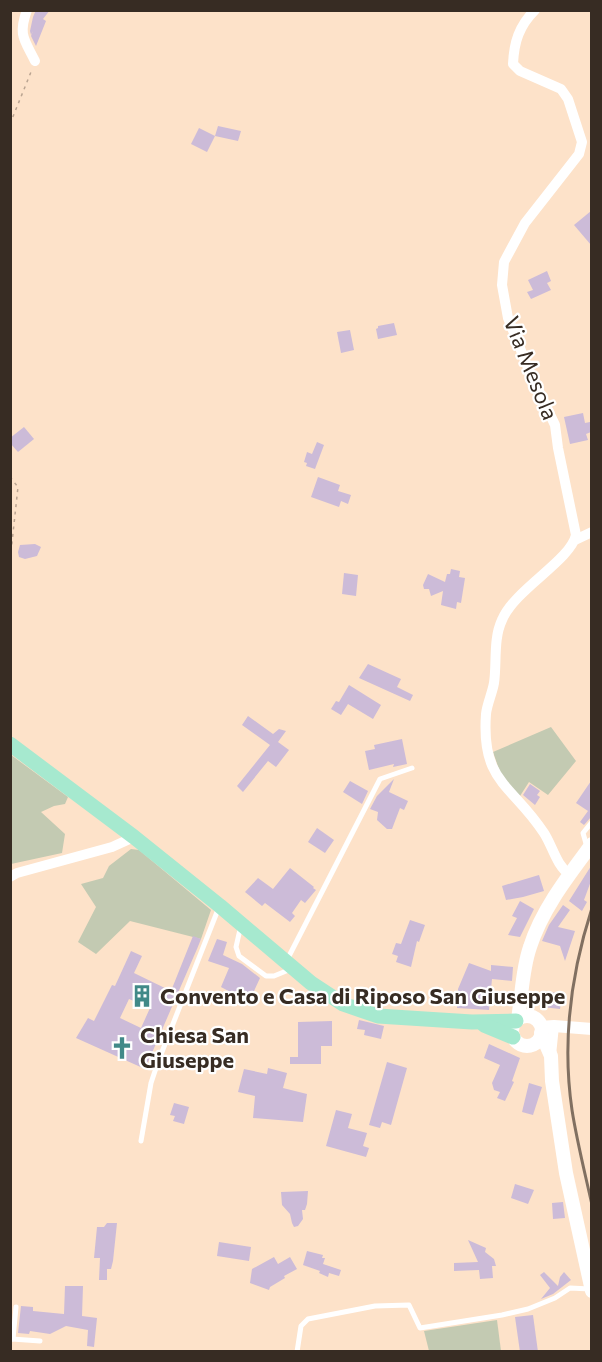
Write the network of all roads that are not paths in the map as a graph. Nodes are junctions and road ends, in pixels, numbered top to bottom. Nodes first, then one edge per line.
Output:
1 (27, 10) edge
2 (535, 10) edge
3 (35, 61) road end
4 (591, 532) edge
5 (575, 540) junction
6 (10, 744) edge
7 (412, 768) dead end
8 (591, 822) edge
9 (134, 837) junction
10 (590, 846) edge
11 (570, 875) junction
12 (10, 877) edge
13 (220, 906) junction
14 (241, 924) junction
15 (290, 965) junction
16 (472, 1022) junction
17 (534, 1024) junction
18 (591, 1029) edge
19 (513, 1037) junction
20 (526, 1046) junction
21 (552, 1081) junction
22 (141, 1141) dead end
23 (591, 1290) edge
24 (16, 1306) dead end
25 (12, 1339) edge
26 (40, 1341) dead end
27 (297, 1352) edge

1 - 3 street
2 - 5 street, Via Mesola
4 - 5 street
5 - 11 street
6 - 9 main road
7 - 15 lane
8 - 10 lane
9 - 12 street
9 - 13 main road
10 - 11 main road
11 - 17 main road
13 - 14 main road
13 - 22 lane
14 - 15 main road
14 - 15 lane
15 - 16 main road
16 - 17 main road
16 - 19 main road
17 - 18 street
17 - 19 main road
17 - 20 main road
17 - 21 main road
19 - 20 main road
20 - 21 main road
21 - 23 main road
23 - 27 lane
24 - 25 lane
25 - 26 lane

